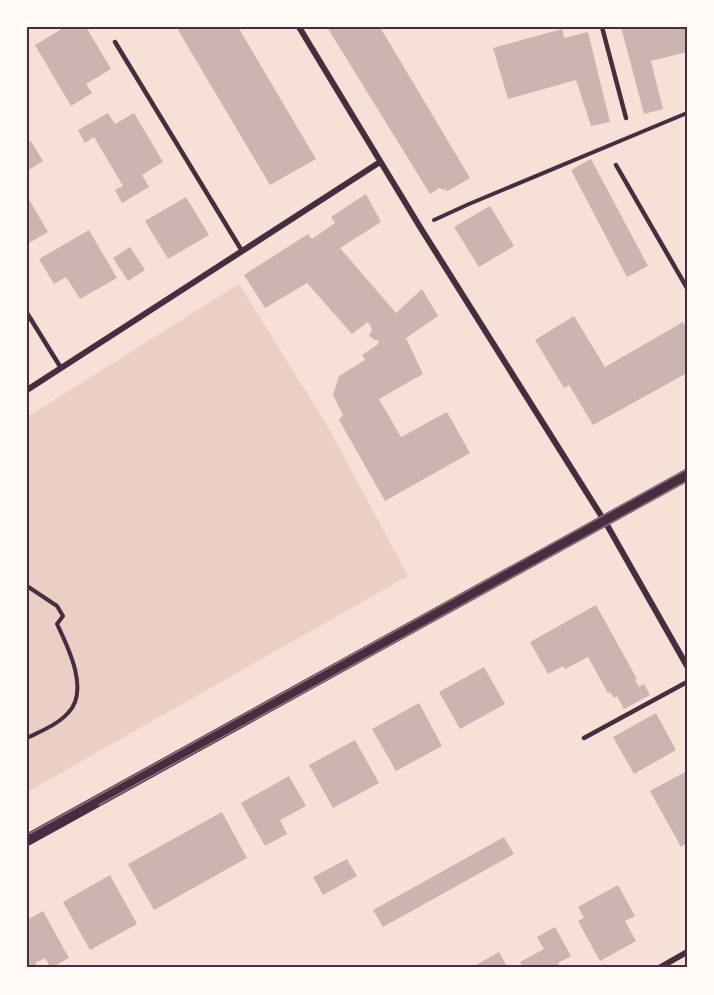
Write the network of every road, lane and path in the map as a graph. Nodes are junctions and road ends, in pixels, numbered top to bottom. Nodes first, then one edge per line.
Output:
1 (299, 27) edge
2 (602, 27) edge
3 (115, 42) dead end
4 (687, 113) edge
5 (626, 118) dead end
6 (380, 162) junction
7 (616, 165) dead end
8 (420, 227) junction
9 (242, 251) junction
10 (687, 288) edge
11 (27, 313) edge
12 (61, 368) junction
13 (27, 390) edge
14 (687, 475) edge
15 (604, 521) junction
16 (27, 586) edge
17 (687, 666) edge
18 (687, 682) edge
19 (27, 738) edge
20 (584, 738) dead end
21 (27, 840) edge
22 (687, 952) edge
23 (658, 968) edge

1 - 6 street
2 - 5 lane
3 - 9 lane
4 - 8 path
6 - 8 street
6 - 9 street
7 - 10 lane
8 - 15 street
9 - 12 street
11 - 12 lane
12 - 13 street
14 - 15 main road
15 - 17 street
15 - 21 main road
16 - 19 path
18 - 20 lane
22 - 23 street

